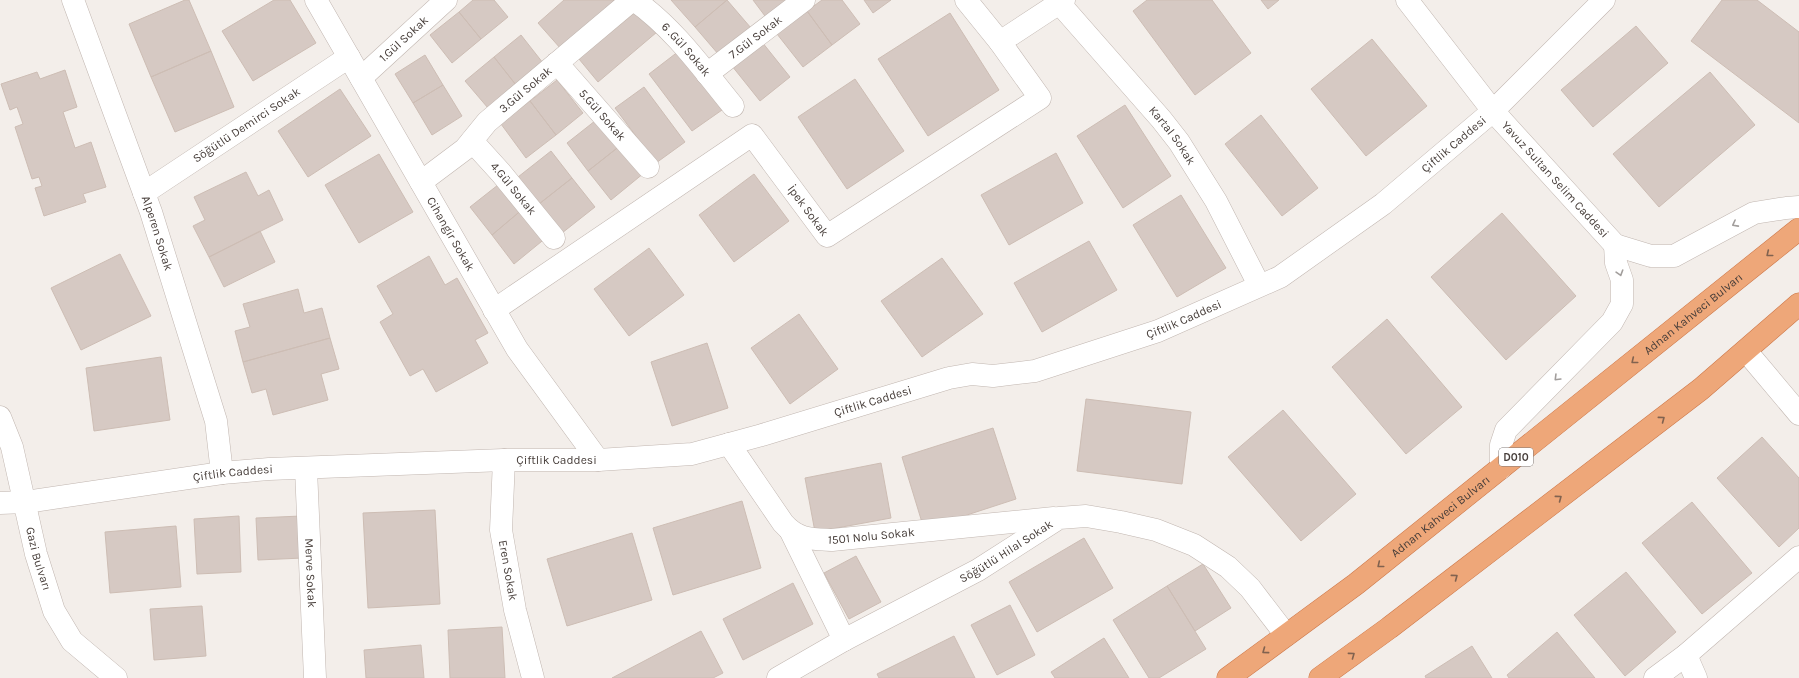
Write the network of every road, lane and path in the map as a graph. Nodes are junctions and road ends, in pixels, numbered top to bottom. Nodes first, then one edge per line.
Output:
1 (73, 0) edge
2 (316, 0) edge
3 (446, 0) edge
4 (633, 0) edge
5 (804, 0) edge
6 (966, 0) edge
7 (1407, 0) edge
8 (1604, 0) edge
9 (1062, 2) edge
10 (1000, 42) junction
11 (349, 57) junction
12 (557, 63) junction
13 (707, 74) junction
14 (361, 78) junction
15 (733, 106) dead end
16 (1493, 111) junction
17 (472, 141) junction
18 (648, 167) dead end
19 (421, 182) junction
20 (144, 193) junction
21 (1799, 207) edge
22 (1799, 229) edge
23 (554, 238) dead end
24 (1615, 245) junction
25 (1259, 285) junction
26 (1799, 304) edge
27 (494, 310) junction
28 (1746, 351) junction
29 (1799, 414) edge
30 (0, 416) edge
31 (729, 444) junction
32 (504, 460) junction
33 (598, 460) junction
34 (1501, 468) junction
35 (306, 469) junction
36 (222, 472) junction
37 (26, 502) junction
38 (0, 503) edge
39 (1059, 518) junction
40 (791, 532) junction
41 (1799, 557) edge
42 (1286, 635) junction
43 (844, 640) junction
44 (1686, 655) junction
45 (116, 678) edge
46 (315, 678) edge
47 (533, 678) edge
48 (778, 678) edge
49 (1228, 678) edge
50 (1320, 678) edge
51 (1654, 678) edge
52 (1696, 678) edge

1 - 20 street, Alperen Sokak
2 - 11 street, Cihangir Sokak
3 - 14 street, 1.Gül Sokak
4 - 12 street, 3.Gül Sokak
4 - 13 street, 6 .Gül Sokak
5 - 13 street, 7.Gül Sokak
6 - 10 street
7 - 16 street, Yavuz Sultan Selim Caddesi
8 - 16 street, Çiftlik Caddesi
9 - 10 street
9 - 25 street, Kartal Sokak
10 - 27 street, İpek Sokak
11 - 14 street, Cihangir Sokak
11 - 20 street, Söğütlü Demirci Sokak
12 - 17 street, 3.Gül Sokak
12 - 18 street, 5.Gül Sokak
13 - 15 street, 6 .Gül Sokak
14 - 19 street, Cihangir Sokak
16 - 24 street, Yavuz Sultan Selim Caddesi
16 - 25 street, Çiftlik Caddesi
17 - 19 street, 3.Gül Sokak
17 - 23 street, 4.Gül Sokak
19 - 27 street, Cihangir Sokak
20 - 36 street, Alperen Sokak
21 -> 24 street, Yavuz Sultan Selim Caddesi
22 -> 34 highway, Adnan Kahveci Bulvarı / D010
24 -> 34 street, Yavuz Sultan Selim Caddesi
25 - 31 street, Çiftlik Caddesi
26 - 28 highway
27 - 33 street, Cihangir Sokak
28 - 29 street
50 -> 28 highway
30 - 37 street, Gazi Bulvarı
31 - 33 street, Çiftlik Caddesi
31 - 40 street
32 - 33 street, Çiftlik Caddesi
32 - 35 street, Çiftlik Caddesi
32 - 47 street, Eren Sokak
34 -> 42 highway, Adnan Kahveci Bulvarı / D010
35 - 36 street, Çiftlik Caddesi
35 - 46 street, Merve Sokak
36 - 37 street, Çiftlik Caddesi
37 - 38 street, Çiftlik Caddesi
37 - 45 street, Gazi Bulvarı
39 - 40 street, 1501 Nolu Sokak
39 - 42 street, Söğütlü Hilal Sokak
39 - 43 street, Söğütlü Hilal Sokak
40 - 43 street
41 - 44 street
42 -> 49 highway, Adnan Kahveci Bulvarı / D010
43 - 48 street, Söğütlü Hilal Sokak
44 - 51 street
44 - 52 street

